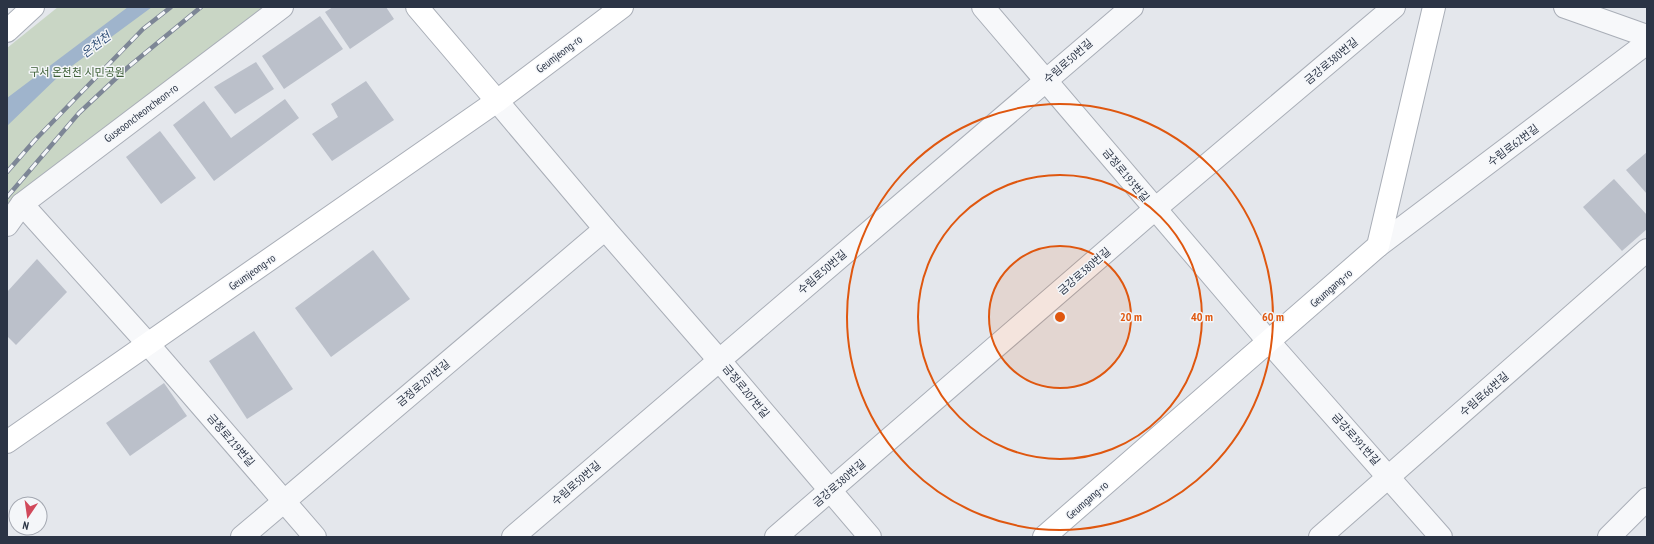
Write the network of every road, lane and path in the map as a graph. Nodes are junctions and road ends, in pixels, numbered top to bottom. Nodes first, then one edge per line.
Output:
1 (33, 7) edge
2 (282, 7) edge
3 (417, 7) edge
4 (622, 7) edge
5 (983, 7) edge
6 (1132, 7) edge
7 (1394, 7) edge
8 (1434, 7) edge
9 (1565, 7) edge
10 (7, 31) edge
11 (1647, 36) edge
12 (1647, 43) edge
13 (1046, 80) junction
14 (497, 101) junction
15 (22, 204) junction
16 (1155, 209) junction
17 (7, 226) edge
18 (604, 230) junction
19 (1378, 246) junction
20 (1647, 250) edge
21 (1269, 342) junction
22 (148, 344) junction
23 (719, 360) junction
24 (7, 442) edge
25 (1389, 477) junction
26 (830, 490) junction
27 (1647, 500) edge
28 (284, 501) junction
29 (242, 537) edge
30 (315, 537) edge
31 (513, 537) edge
32 (776, 537) edge
33 (870, 537) edge
34 (1044, 537) edge
35 (1320, 537) edge
36 (1441, 537) edge
37 (1609, 537) edge

1 - 10 street
2 - 15 street, Guseooncheoncheon-ro
3 - 14 street
4 - 14 street, Geumjeong-ro
5 - 13 street, 금정로193번길
6 - 13 street, 수림로50번길
7 - 16 street, 금강로380번길
8 - 19 street
9 - 11 street
12 - 19 street, 수림로62번길
13 - 16 street, 금정로193번길
13 - 23 street, 수림로50번길
14 - 18 street, 금정로207번길
14 - 22 street, Geumjeong-ro
15 - 17 street, Guseooncheoncheon-ro
15 - 22 street, 금정로219번길
16 - 21 street, 금정로193번길
16 - 26 street, 금강로380번길
18 - 23 street, 금정로207번길
18 - 28 street, 금정로207번길
19 - 21 street, Geumgang-ro
20 - 25 street, 수림로66번길
21 - 25 street, 금강로391번길
21 - 34 street, Geumgang-ro
22 - 24 street, Geumjeong-ro
22 - 28 street, 금정로219번길
23 - 26 street, 금정로207번길
23 - 31 street, 수림로50번길
25 - 35 street, 수림로66번길
25 - 36 street, 금강로391번길
26 - 32 street, 금강로380번길
26 - 33 street, 금정로207번길
27 - 37 street
28 - 29 street, 금정로207번길
28 - 30 street, 금정로219번길

